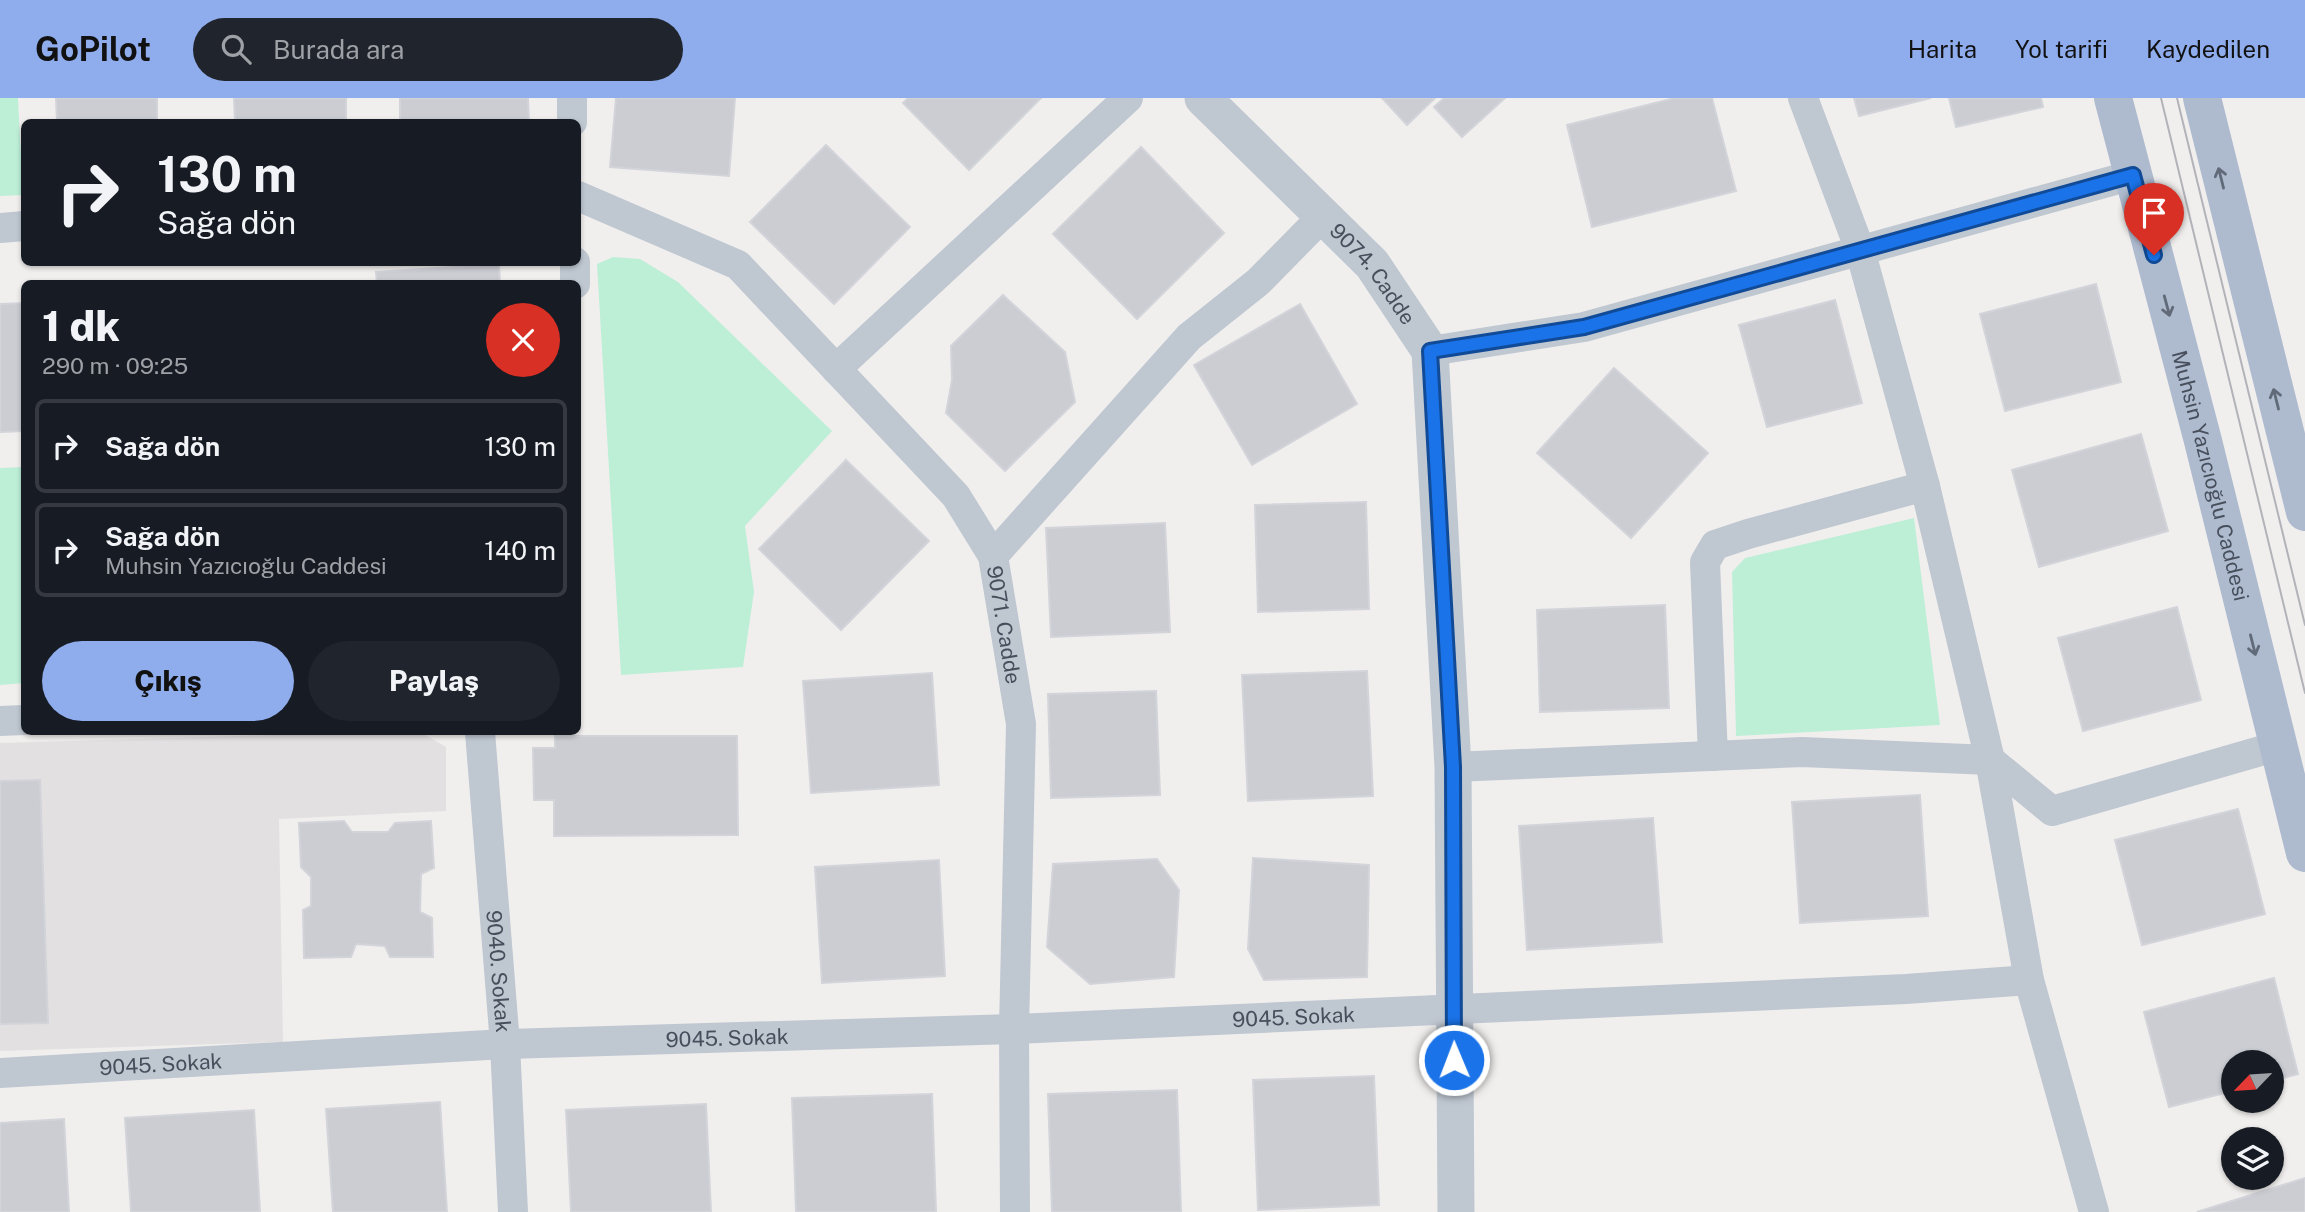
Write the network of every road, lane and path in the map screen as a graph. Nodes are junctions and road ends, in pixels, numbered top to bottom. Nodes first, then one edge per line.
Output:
1 (572, 98) edge
2 (1128, 98) edge
3 (1203, 98) edge
4 (1803, 98) edge
5 (2112, 98) edge
6 (2202, 98) edge
7 (572, 119) edge
8 (2133, 175) junction
9 (581, 197) edge
10 (1323, 216) junction
11 (21, 226) edge
12 (0, 228) edge
13 (1860, 250) junction
14 (1430, 351) junction
15 (836, 369) junction
16 (2297, 463) edge
17 (1925, 486) junction
18 (2305, 512) edge
19 (993, 556) junction
20 (21, 720) edge
21 (0, 721) edge
22 (480, 735) edge
23 (2278, 746) junction
24 (1713, 756) junction
25 (1990, 760) junction
26 (1453, 767) junction
27 (2305, 853) edge
28 (2029, 980) junction
29 (1454, 1009) junction
30 (1014, 1029) junction
31 (505, 1044) junction
32 (0, 1073) edge
33 (513, 1212) edge
34 (1015, 1212) edge
35 (1456, 1212) edge
36 (2094, 1212) edge

1 - 7 street
2 - 15 street
3 - 10 street, 9074. Cadde
4 - 13 street
5 - 8 main road, Muhsin Yazıcıoğlu Caddesi
16 -> 6 main road
8 - 13 street
8 -> 23 main road, Muhsin Yazıcıoğlu Caddesi
9 - 15 street, 9071. Cadde
10 - 14 street, 9074. Cadde
10 - 19 street
11 - 12 street
13 - 14 street
13 - 17 street
14 - 26 street
15 - 19 street, 9071. Cadde
16 - 18 main road
17 - 24 street
17 - 25 street
19 - 30 street, 9071. Cadde
20 - 21 street
22 - 31 street, 9040. Sokak
23 - 25 street
23 - 27 main road, Muhsin Yazıcıoğlu Caddesi
24 - 25 street
24 - 26 street
25 - 28 street
26 - 29 street
28 - 29 street, 9045. Sokak
28 - 36 street
29 - 30 street, 9045. Sokak
29 - 35 street
30 - 31 street, 9045. Sokak
30 - 34 street, 9071. Cadde
31 - 32 street, 9045. Sokak
31 - 33 street, 9040. Sokak

